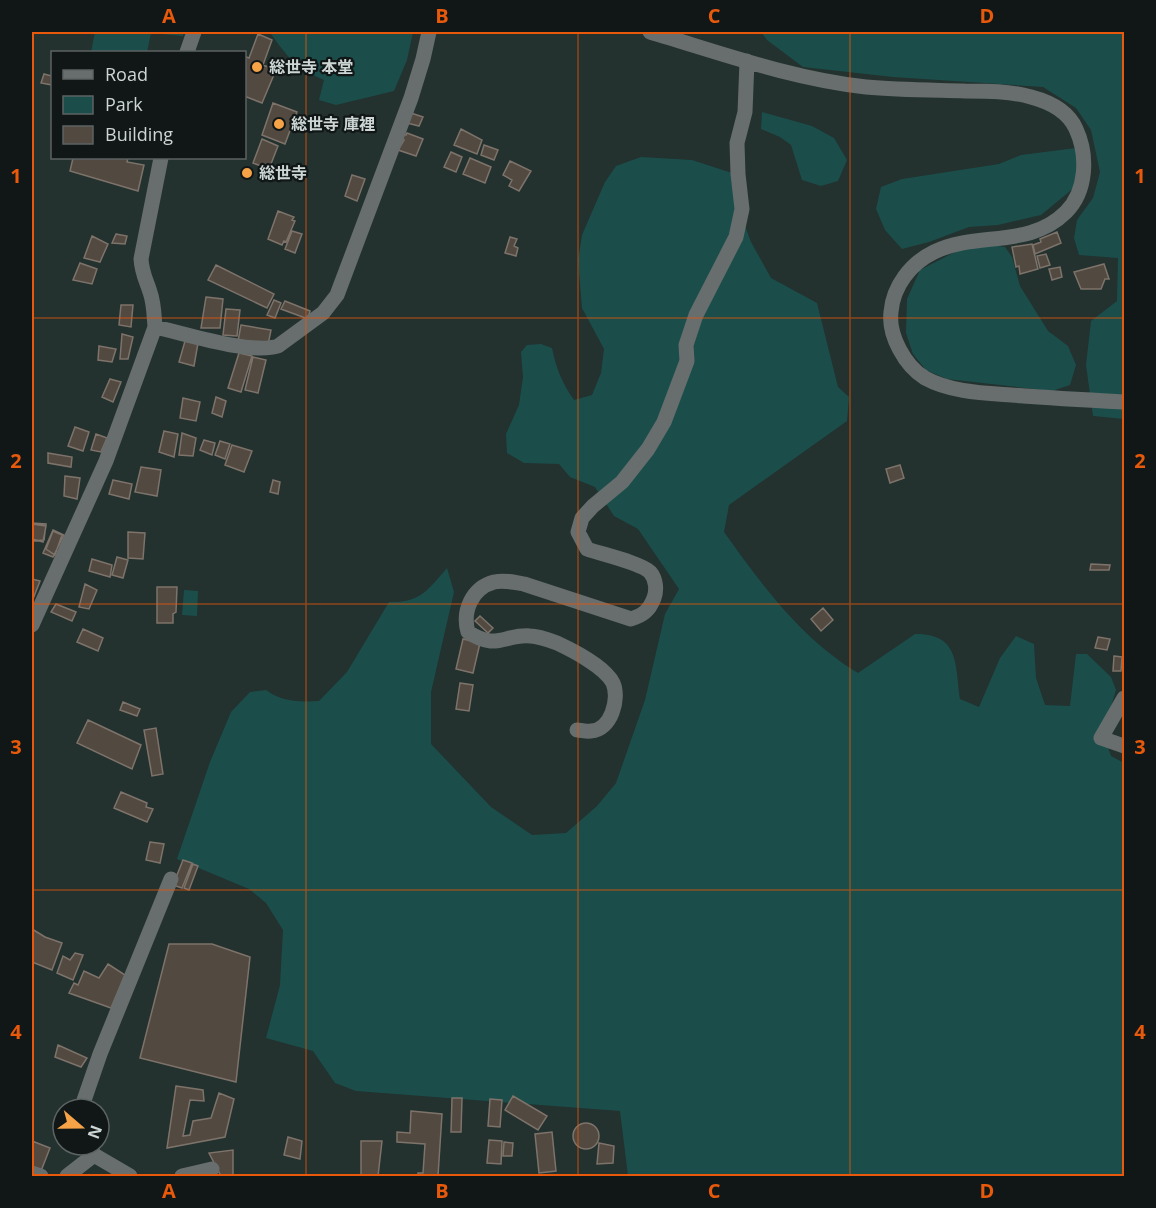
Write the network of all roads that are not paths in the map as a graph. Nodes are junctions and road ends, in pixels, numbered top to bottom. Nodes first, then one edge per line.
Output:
1 (194, 32) edge
2 (429, 32) edge
3 (650, 32) edge
4 (187, 51) edge
5 (747, 62) junction
6 (162, 159) edge
7 (155, 327) junction
8 (1125, 402) edge
9 (32, 626) edge
10 (1125, 698) edge
11 (577, 730) dead end
12 (1125, 746) edge
13 (171, 879) dead end
14 (85, 1097) edge
15 (85, 1157) edge
16 (102, 1157) edge
17 (212, 1169) dead end
18 (32, 1173) edge
19 (40, 1176) edge
20 (67, 1176) edge
21 (130, 1176) edge
22 (182, 1176) edge

1 - 4 street
2 - 7 street
3 - 5 street
5 - 8 street
5 - 11 street
6 - 7 street
7 - 9 street
10 - 12 street
13 - 14 street
15 - 20 street
16 - 21 street
17 - 22 street
18 - 19 street

